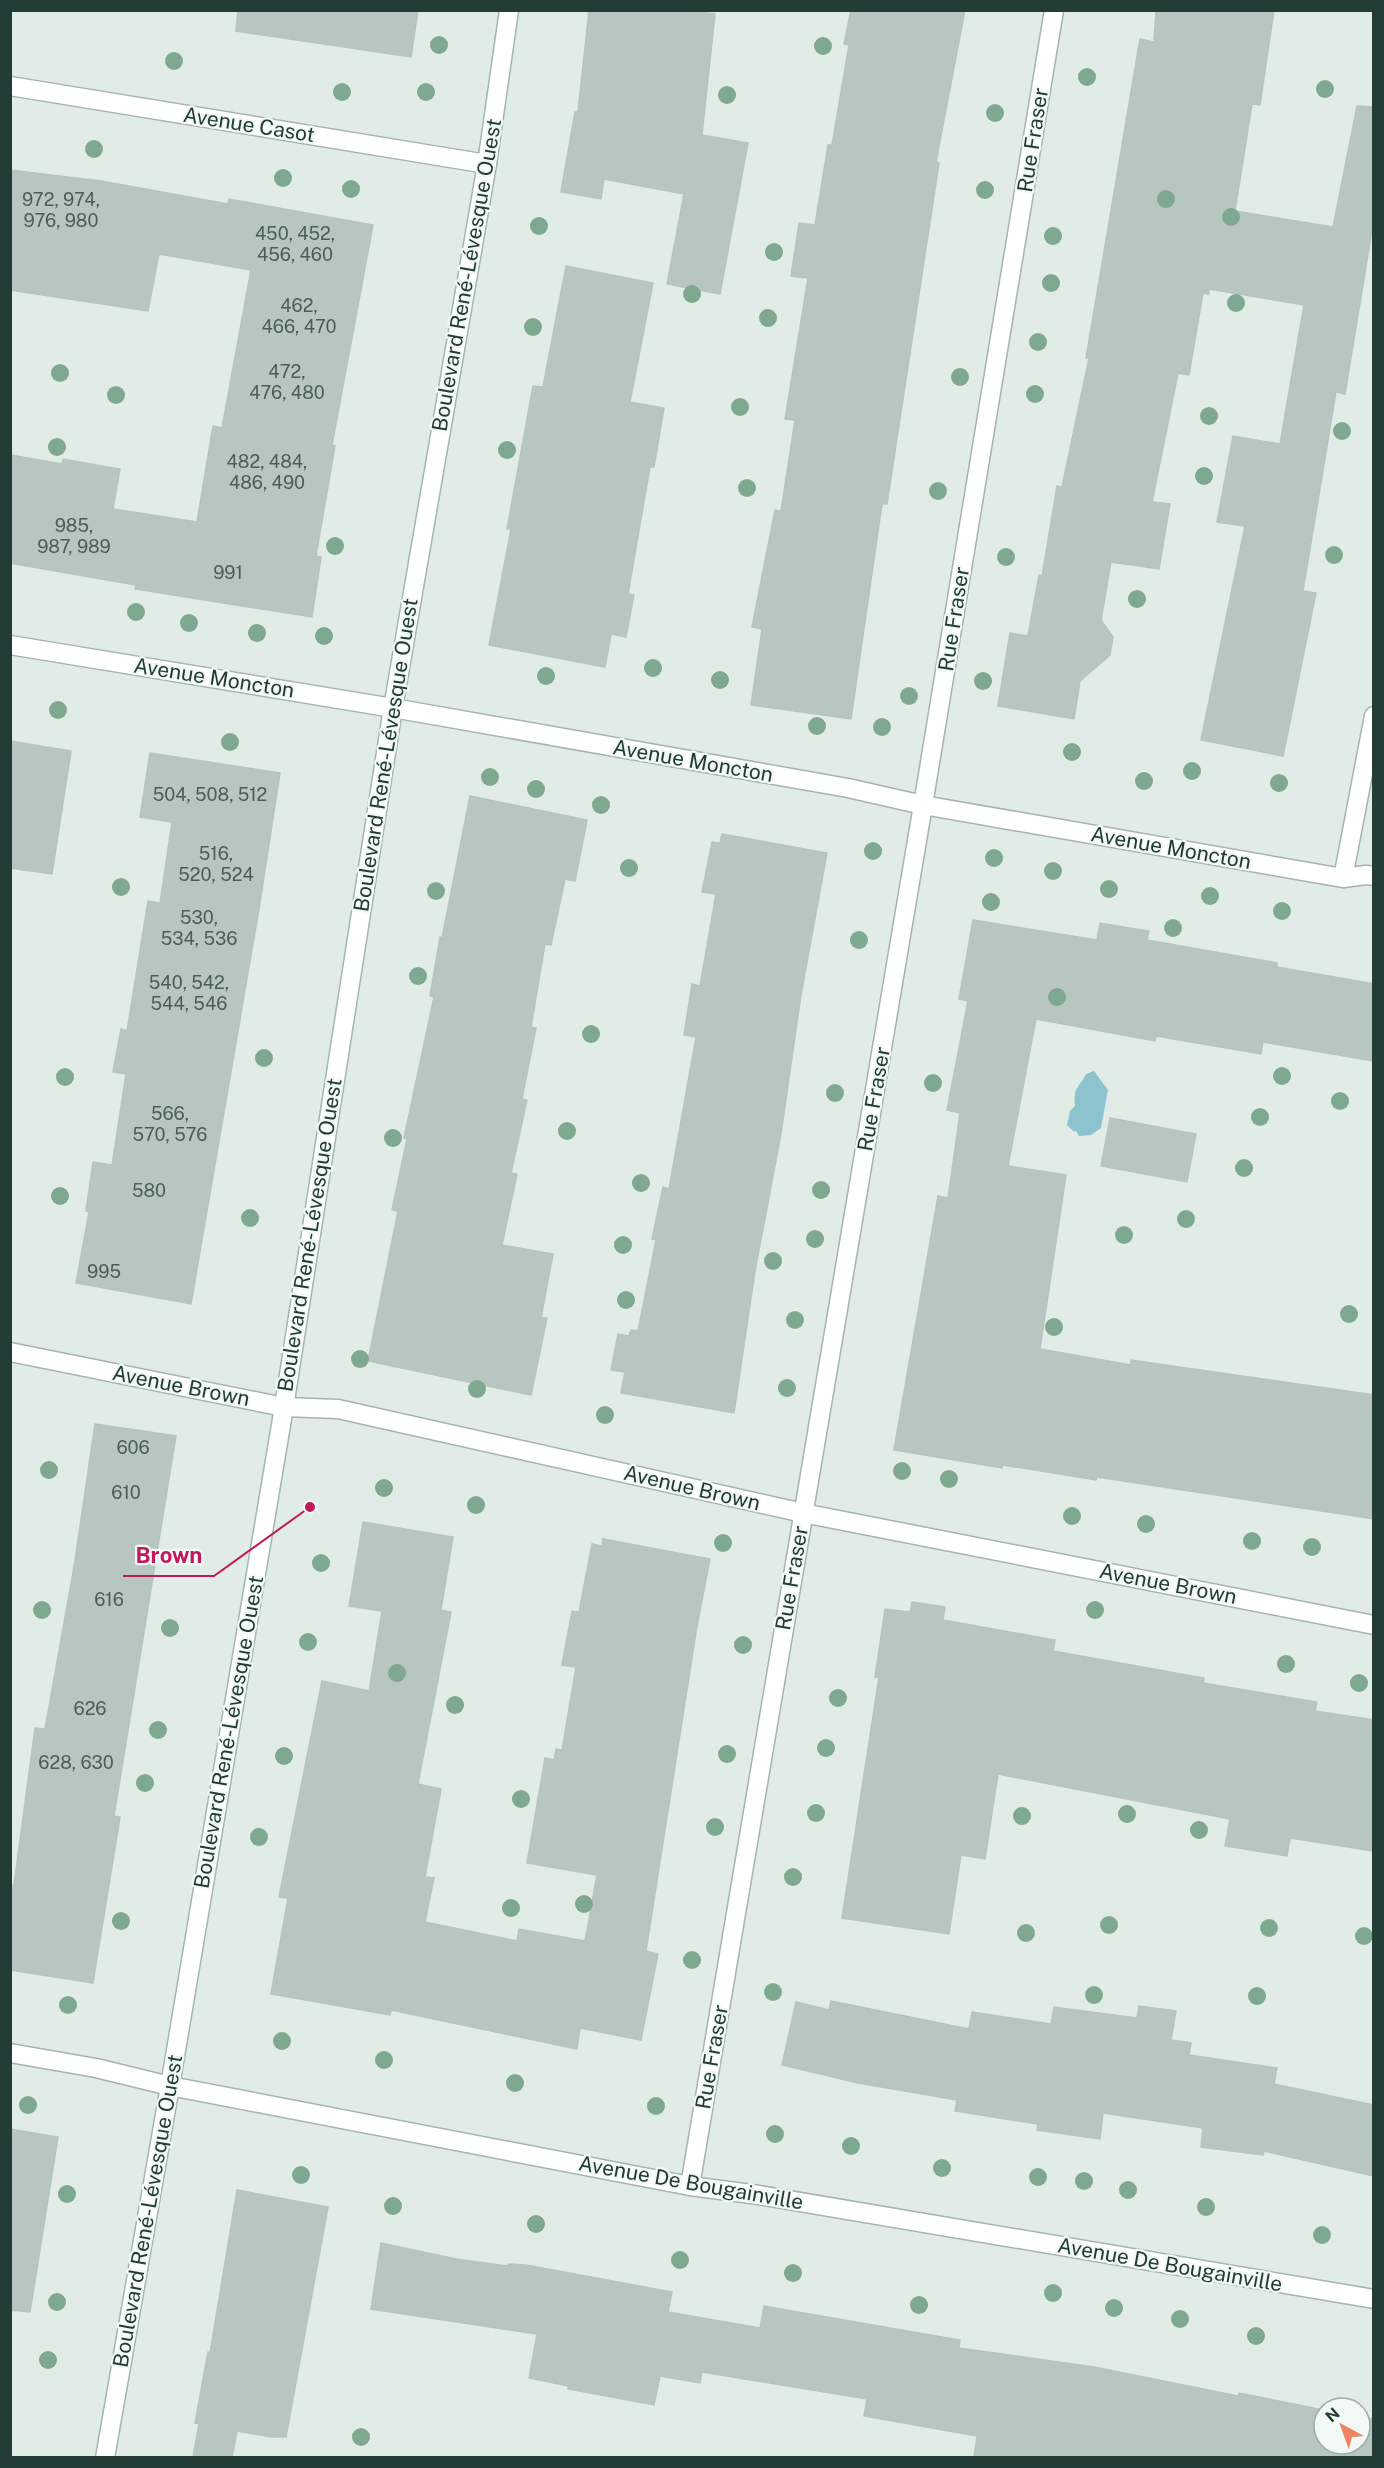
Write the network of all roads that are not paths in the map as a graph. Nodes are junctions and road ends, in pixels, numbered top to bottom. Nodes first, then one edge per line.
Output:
1 (509, 10) edge
2 (1054, 10) edge
3 (10, 86) edge
4 (487, 164) junction
5 (10, 645) edge
6 (393, 708) junction
7 (1374, 716) edge
8 (923, 805) junction
9 (1374, 876) edge
10 (1343, 878) junction
11 (10, 1352) edge
12 (284, 1407) junction
13 (803, 1513) junction
14 (1374, 1625) edge
15 (10, 2053) edge
16 (170, 2086) junction
17 (690, 2186) junction
18 (1374, 2299) edge
19 (105, 2457) edge

1 - 4 street, Boulevard René-Lévesque Ouest
2 - 8 street, Rue Fraser
3 - 4 street, Avenue Casot
4 - 6 street, Boulevard René-Lévesque Ouest
5 - 6 street, Avenue Moncton
6 - 8 street, Avenue Moncton
6 - 12 street, Boulevard René-Lévesque Ouest
7 - 10 street
8 - 10 street, Avenue Moncton
8 - 13 street, Rue Fraser
9 - 10 street, Avenue Moncton
11 - 12 street, Avenue Brown
12 - 13 street, Avenue Brown
12 - 16 street, Boulevard René-Lévesque Ouest
13 - 14 street, Avenue Brown
13 - 17 street, Rue Fraser
15 - 16 street, Avenue De Bougainville
16 - 17 street, Avenue De Bougainville
16 - 19 street, Boulevard René-Lévesque Ouest
17 - 18 street, Avenue De Bougainville

